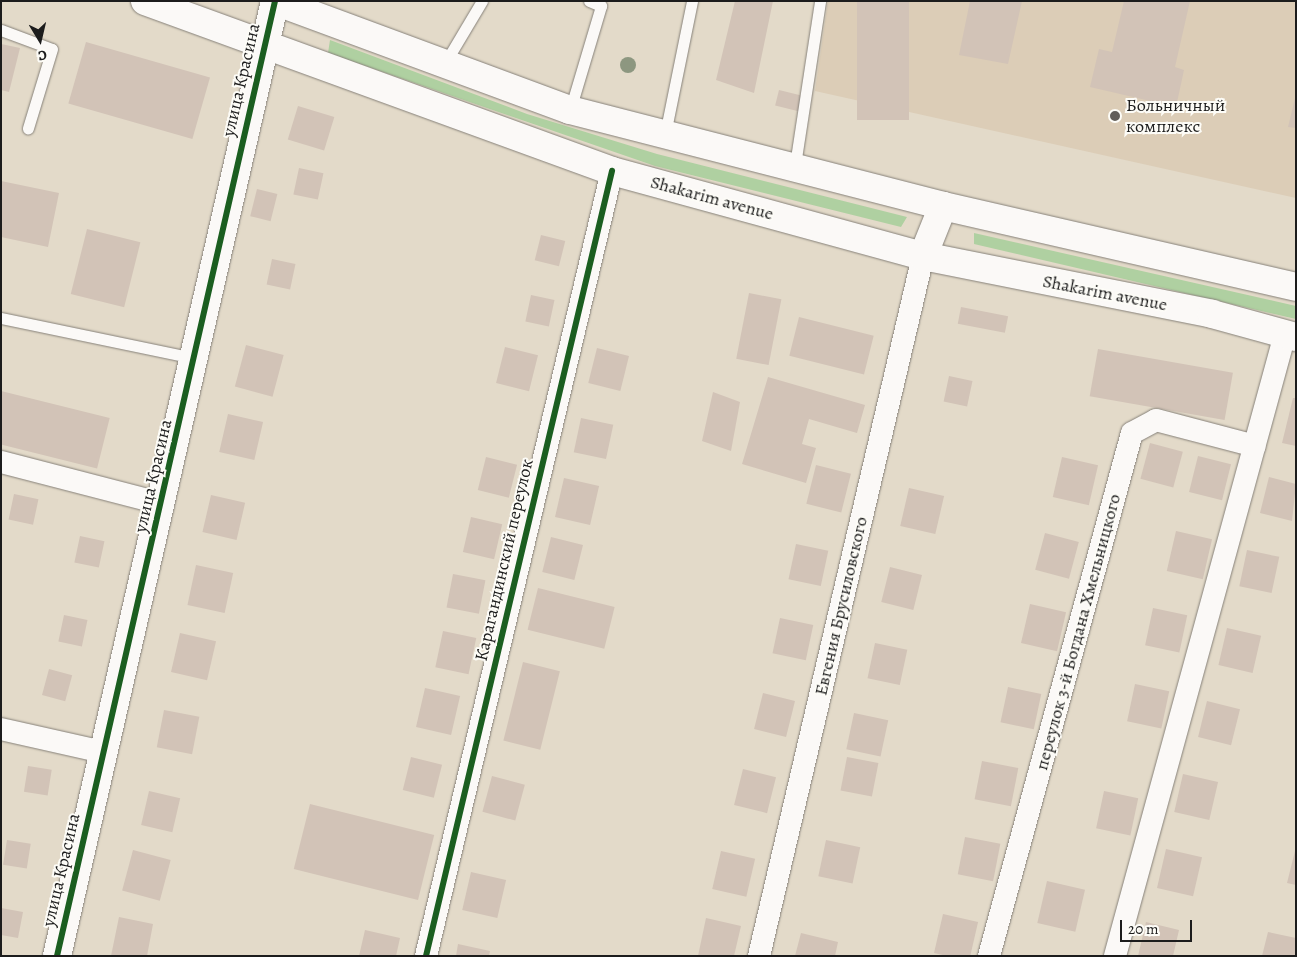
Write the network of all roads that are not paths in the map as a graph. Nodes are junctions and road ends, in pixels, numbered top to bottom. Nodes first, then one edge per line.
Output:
1 (144, 1) edge
2 (275, 1) edge
3 (482, 1) edge
4 (589, 1) edge
5 (692, 1) edge
6 (820, 1) edge
7 (1, 30) edge
8 (264, 43) junction
9 (445, 63) junction
10 (570, 110) junction
11 (28, 128) dead end
12 (665, 134) junction
13 (795, 165) junction
14 (612, 171) junction
15 (943, 206) junction
16 (923, 256) junction
17 (1296, 287) edge
18 (1, 318) edge
19 (1290, 335) edge
20 (195, 358) junction
21 (1256, 446) junction
22 (1, 462) edge
23 (163, 504) junction
24 (1, 729) edge
25 (103, 752) junction
26 (56, 956) edge
27 (426, 956) edge
28 (759, 956) edge
29 (989, 956) edge
30 (1115, 956) edge

1 - 8 main road, Shakarim avenue
2 - 8 main road, улица Красина
2 - 9 main road
3 - 9 lane
4 - 10 lane
5 - 12 lane
6 - 13 lane
7 - 11 lane
8 - 14 main road, Shakarim avenue
8 - 20 main road, улица Красина
9 - 10 main road
10 - 12 main road
12 - 13 main road
13 - 15 main road
14 - 16 main road, Shakarim avenue
14 - 27 street, Карагандинский переулок
15 - 16 main road
15 - 17 main road
16 - 19 main road, Shakarim avenue
16 - 28 street, Евгения Брусиловского
18 - 20 lane
19 - 21 street
20 - 23 main road, улица Красина
21 - 29 street, переулок 3-й Богдана Хмельницкого
21 - 30 street
22 - 23 street
23 - 25 main road, улица Красина
24 - 25 street
25 - 26 main road, улица Красина

